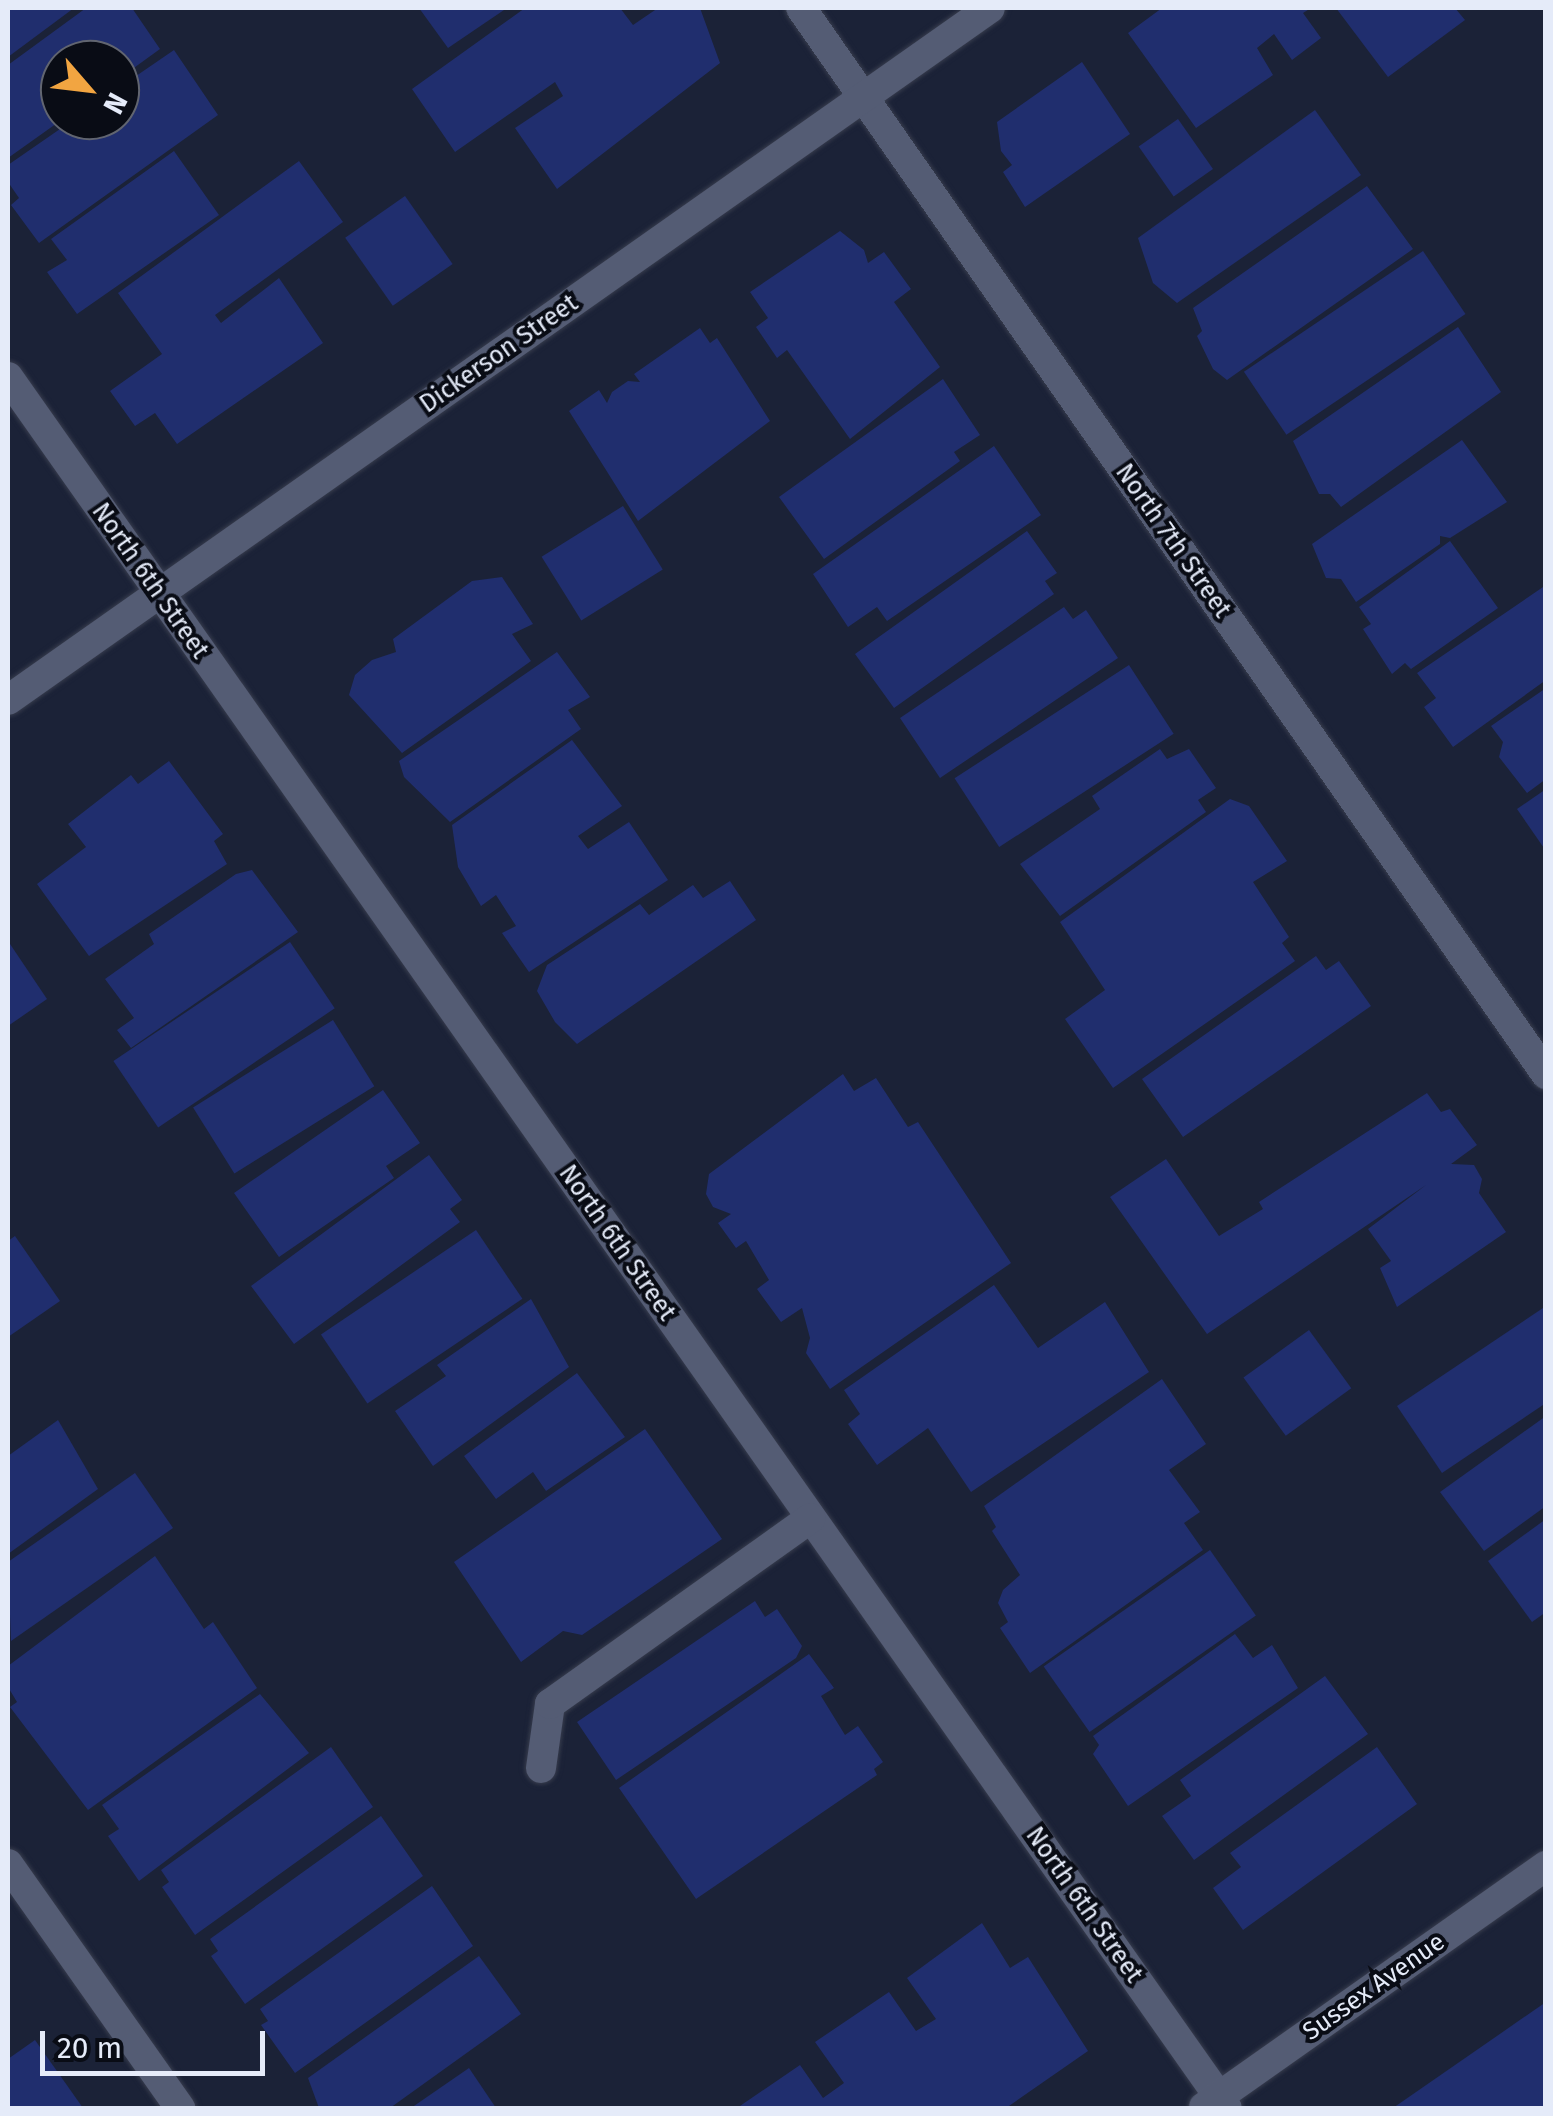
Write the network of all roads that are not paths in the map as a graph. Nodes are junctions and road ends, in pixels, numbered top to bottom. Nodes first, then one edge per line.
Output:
1 (801, 8) edge
2 (990, 8) edge
3 (864, 96) junction
4 (8, 377) edge
5 (159, 594) junction
6 (8, 700) edge
7 (1546, 1074) edge
8 (811, 1518) junction
9 (541, 1768) dead end
10 (8, 1864) edge
11 (1546, 1866) edge
12 (1216, 2104) edge
13 (180, 2108) edge

1 - 3 street, North 7th Street
2 - 3 street, Dickerson Street
3 - 5 street, Dickerson Street
3 - 7 street, North 7th Street
4 - 5 street, North 6th Street
5 - 6 street, Dickerson Street
5 - 8 street, North 6th Street
8 - 9 street
8 - 12 street, North 6th Street
10 - 13 street
11 - 12 street, Sussex Avenue

